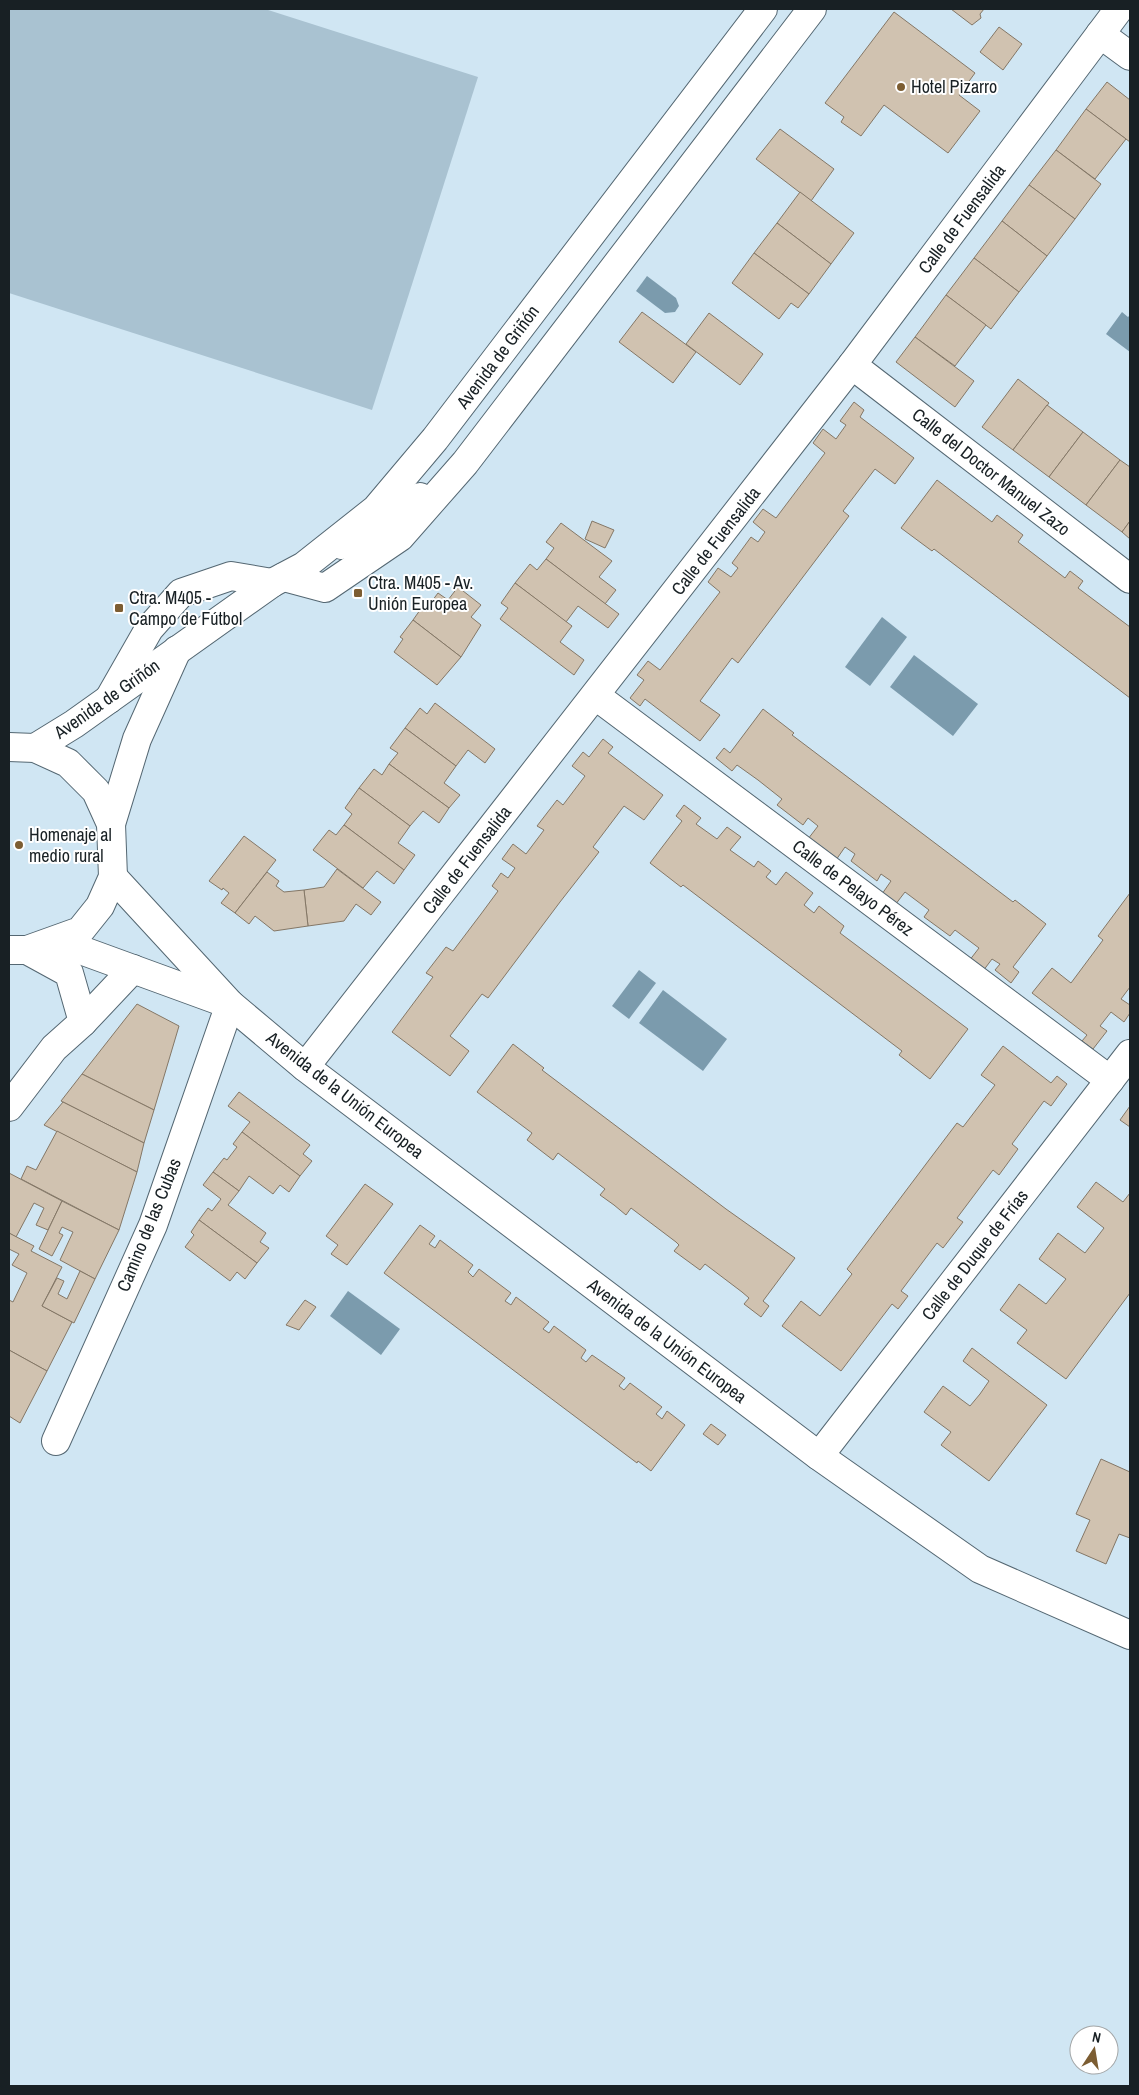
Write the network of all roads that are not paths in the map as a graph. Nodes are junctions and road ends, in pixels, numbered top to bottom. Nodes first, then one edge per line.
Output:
1 (763, 9) edge
2 (812, 9) edge
3 (1119, 9) edge
4 (1100, 34) junction
5 (1130, 56) edge
6 (852, 365) junction
7 (287, 575) junction
8 (1130, 579) edge
9 (178, 648) junction
10 (596, 696) junction
11 (109, 699) junction
12 (22, 748) edge
13 (110, 824) junction
14 (113, 877) junction
15 (56, 941) junction
16 (18, 950) edge
17 (133, 969) junction
18 (230, 1004) junction
19 (83, 1022) junction
20 (1130, 1054) edge
21 (305, 1067) junction
22 (1110, 1080) junction
23 (9, 1106) edge
24 (56, 1440) dead end
25 (819, 1456) junction
26 (1130, 1635) edge

1 - 7 street, Avenida de Griñón
2 - 7 street
3 - 4 street, Calle de Fuensalida
4 - 5 street
4 - 6 street, Calle de Fuensalida
6 - 8 street, Calle del Doctor Manuel Zazo
6 - 10 street, Calle de Fuensalida
7 - 9 street, Avenida de Griñón
7 - 11 street
9 - 11 street, Avenida de Griñón
9 - 13 street, Avenida de Griñón
10 - 21 street, Calle de Fuensalida
10 - 22 street, Calle de Pelayo Pérez
11 - 12 street, Avenida de Griñón
12 - 13 street
13 - 14 street
14 - 15 street
14 - 18 street
15 - 16 street
15 - 17 street
16 - 19 street
17 - 18 street
17 - 19 street
18 - 21 street, Avenida de la Unión Europea
18 - 24 street, Camino de las Cubas
19 - 23 street
20 - 22 street, Calle de Duque de Frías
21 - 25 street, Avenida de la Unión Europea
22 - 25 street, Calle de Duque de Frías
25 - 26 street, Avenida de la Unión Europea

